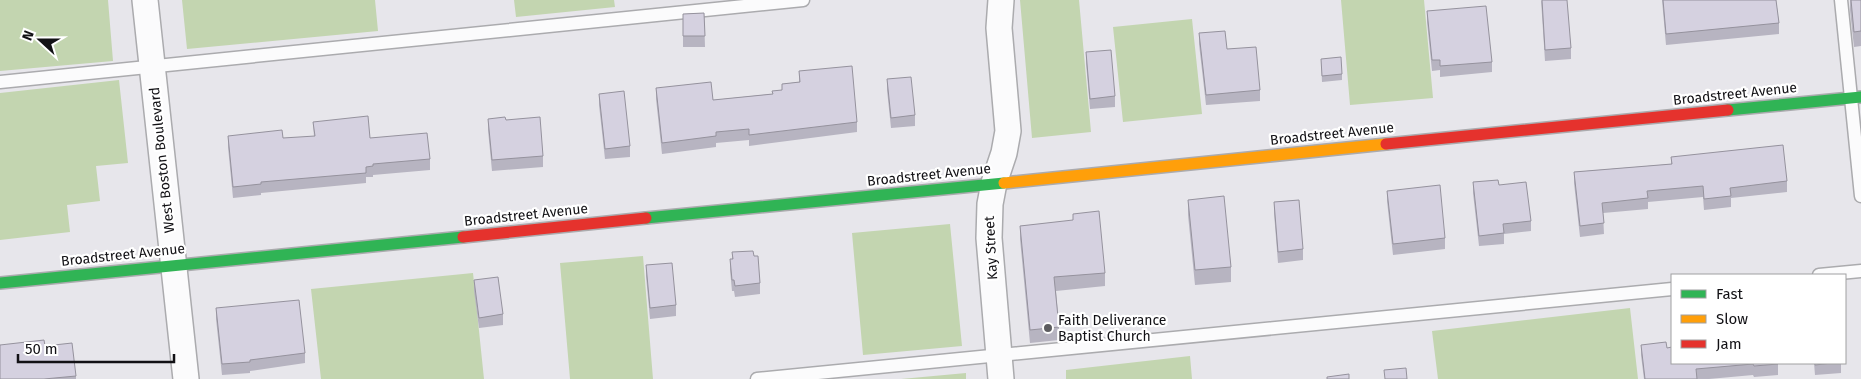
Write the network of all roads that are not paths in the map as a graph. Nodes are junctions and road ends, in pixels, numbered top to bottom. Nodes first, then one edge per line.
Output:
1 (145, 0) edge
2 (803, 0) edge
3 (1000, 0) edge
4 (1842, 0) edge
5 (152, 67) junction
6 (0, 82) edge
7 (1856, 97) edge
8 (994, 183) junction
9 (1861, 196) edge
10 (174, 266) junction
11 (1861, 271) edge
12 (1830, 274) edge
13 (0, 283) edge
14 (1671, 290) edge
15 (1000, 367) edge
16 (186, 379) edge
17 (757, 379) edge

1 - 5 street, West Boston Boulevard
2 - 5 lane
3 - 8 street, Kay Street
4 - 7 lane
5 - 6 lane
5 - 10 street, West Boston Boulevard
7 - 8 street, Broadstreet Avenue
7 - 9 lane
8 - 10 street, Broadstreet Avenue
8 - 15 street, Kay Street
10 - 13 street, Broadstreet Avenue
10 - 16 street, West Boston Boulevard
11 - 12 lane
14 - 15 lane
15 - 17 lane

